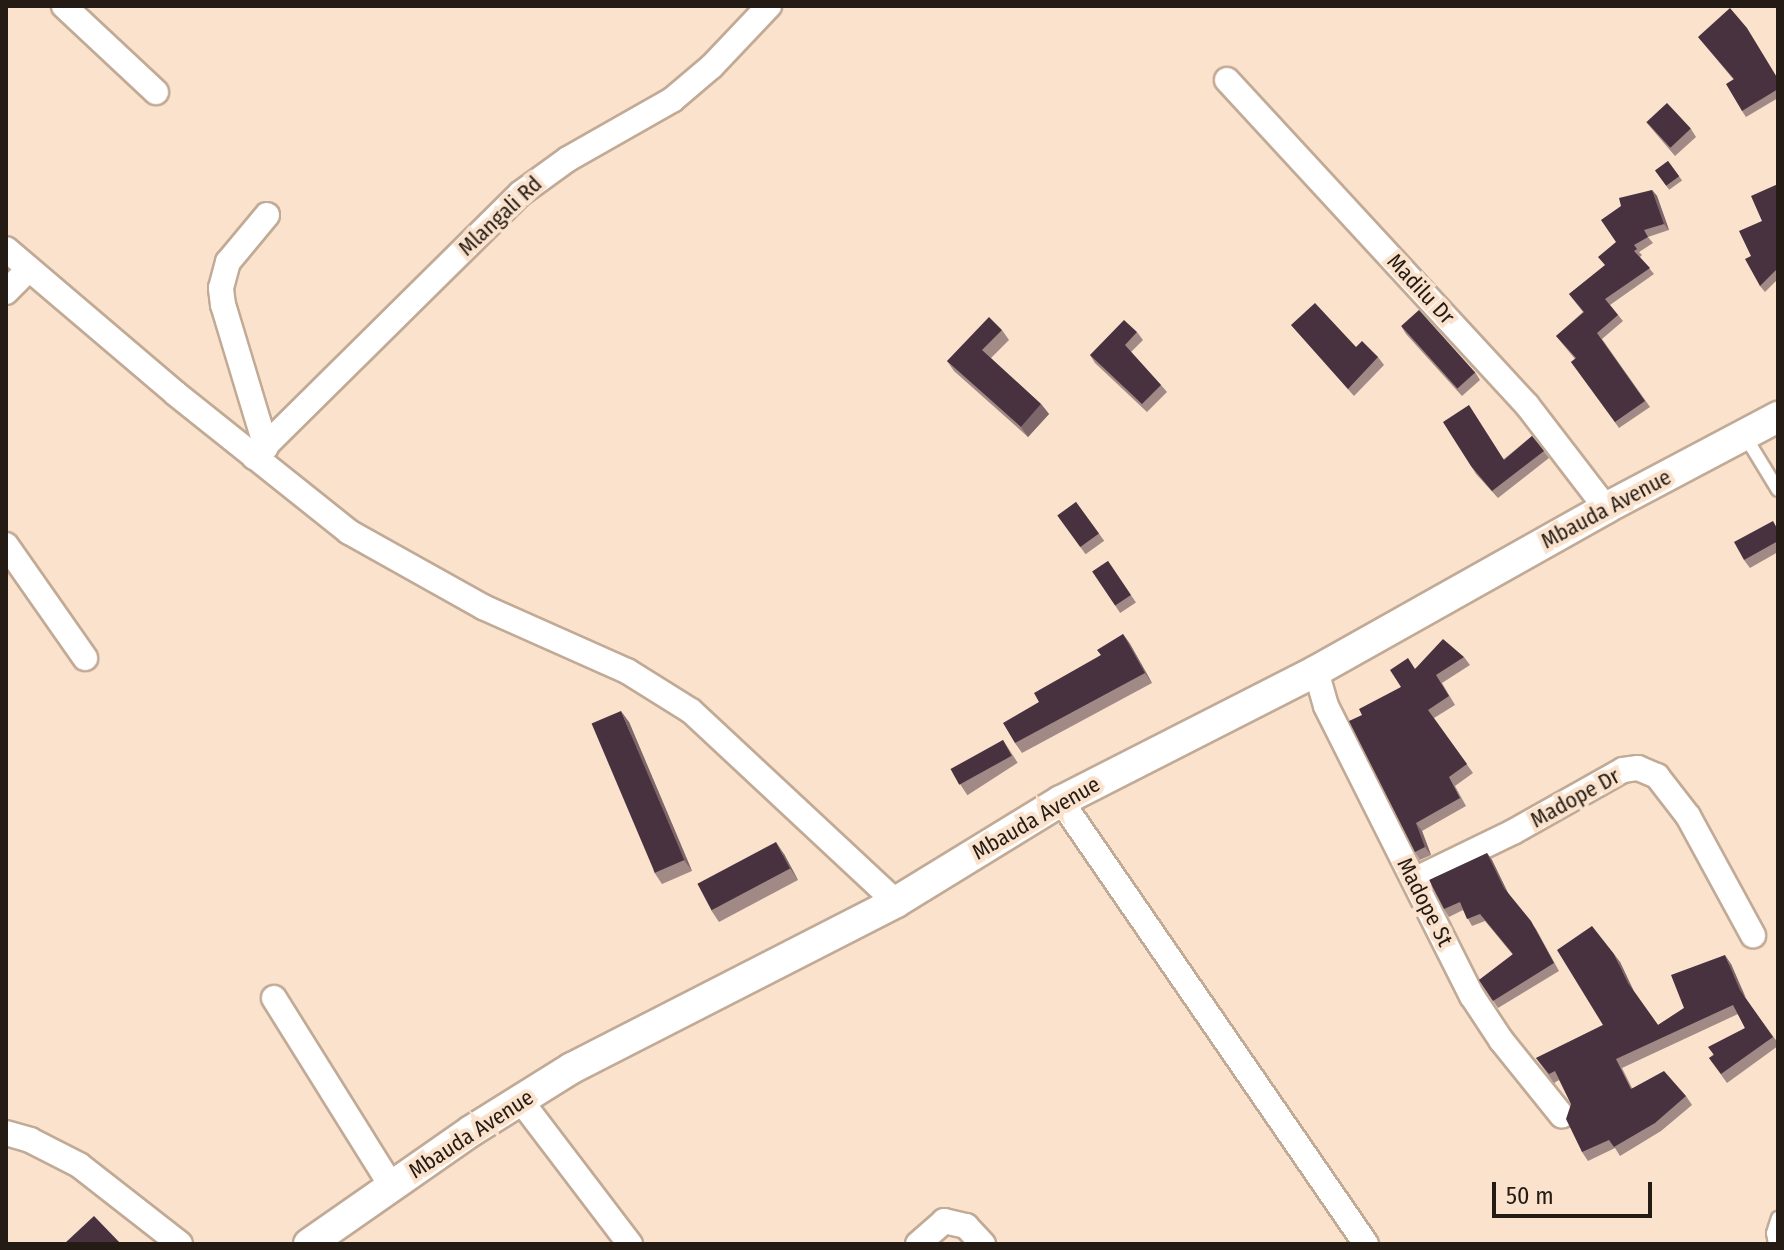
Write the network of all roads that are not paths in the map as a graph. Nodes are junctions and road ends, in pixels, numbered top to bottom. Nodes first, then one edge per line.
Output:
1 (64, 6) edge
2 (769, 6) edge
3 (1227, 80) dead end
4 (156, 92) dead end
5 (267, 215) dead end
6 (6, 249) edge
7 (28, 270) junction
8 (6, 292) edge
9 (1778, 417) edge
10 (1745, 436) junction
11 (260, 452) junction
12 (1778, 490) edge
13 (1606, 508) junction
14 (6, 545) edge
15 (85, 658) dead end
16 (1316, 671) junction
17 (1061, 801) junction
18 (1414, 880) junction
19 (896, 902) junction
20 (1753, 935) dead end
21 (274, 998) dead end
22 (521, 1101) junction
23 (1562, 1116) dead end
24 (6, 1133) edge
25 (392, 1187) junction
26 (1778, 1218) edge
27 (180, 1244) edge
28 (309, 1244) edge
29 (630, 1244) edge
30 (918, 1244) edge
31 (983, 1244) edge
32 (1366, 1244) edge
33 (1775, 1244) edge

1 - 4 street
2 - 11 street, Mlangali Rd
3 - 13 street, Madilu Dr
5 - 11 street
6 - 7 street
7 - 8 street
7 - 11 street
9 - 10 street, Mbauda Avenue
10 - 12 lane
10 - 13 street, Mbauda Avenue
11 - 19 street
13 - 16 street, Mbauda Avenue
14 - 15 street
16 - 17 street, Mbauda Avenue
16 - 18 street, Madope St
17 - 19 street, Mbauda Avenue
17 - 32 street
18 - 20 street, Madope Dr
18 - 23 street, Madope St
19 - 22 street, Mbauda Avenue
21 - 25 street
22 - 25 street, Mbauda Avenue
22 - 29 street
24 - 27 street
25 - 28 street, Mbauda Avenue
26 - 33 lane
30 - 31 street

